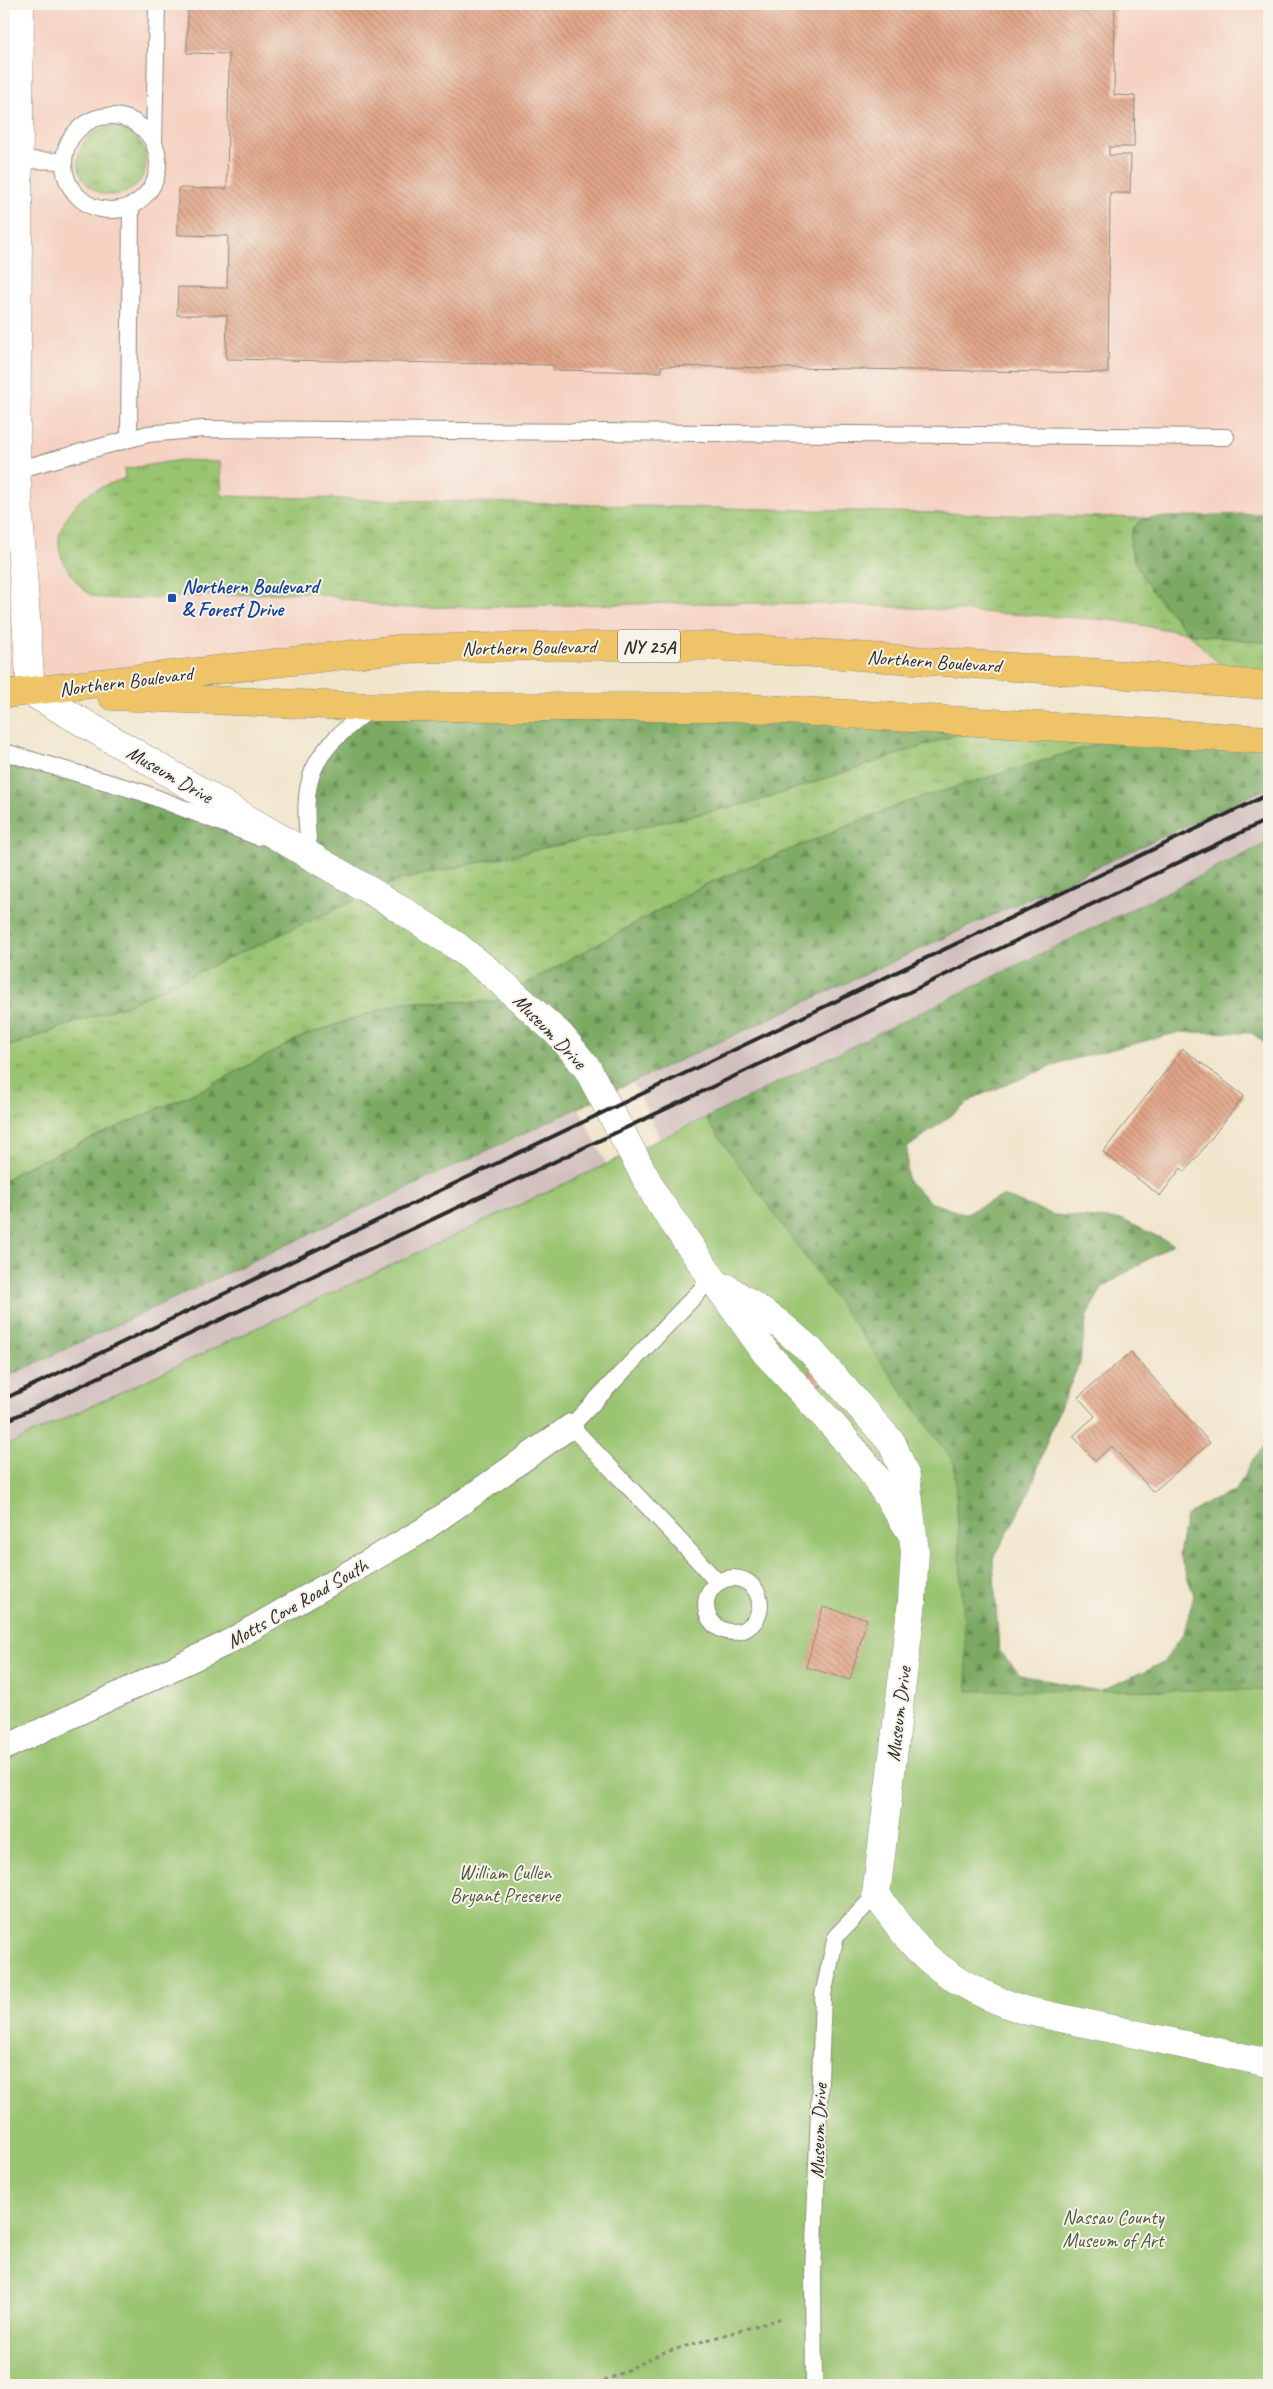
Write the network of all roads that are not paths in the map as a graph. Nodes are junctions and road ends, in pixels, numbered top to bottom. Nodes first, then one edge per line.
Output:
1 (20, 4) edge
2 (158, 4) edge
3 (154, 143) junction
4 (19, 160) junction
5 (64, 161) junction
6 (131, 206) junction
7 (11, 228) edge
8 (1226, 437) dead end
9 (128, 440) junction
10 (16, 470) junction
11 (1269, 685) edge
12 (31, 692) junction
13 (4, 694) edge
14 (373, 707) junction
15 (1269, 740) edge
16 (4, 752) edge
17 (310, 856) junction
18 (712, 1278) junction
19 (571, 1426) junction
20 (718, 1583) dead end
21 (4, 1748) edge
22 (876, 1895) junction
23 (1269, 2063) edge
24 (814, 2385) edge

1 - 4 street
2 - 3 lane
3 - 5 lane
3 - 6 lane
4 - 5 lane
4 - 7 street
5 - 6 lane
6 - 9 lane
7 - 10 street
8 - 9 lane
9 - 10 lane
10 - 12 street
11 - 12 main road, Northern Boulevard / NY 25A
12 - 13 main road, Northern Boulevard / NY 25A
12 - 14 main road, Northern Boulevard / NY 25A
12 - 17 street, Museum Drive
14 - 15 main road, Northern Boulevard / NY 25A
14 - 17 lane
16 - 17 lane
17 - 18 street, Museum Drive
18 - 19 lane
18 - 22 street, Museum Drive
19 - 20 lane
19 - 21 street, Motts Cove Road South
22 - 23 street
22 - 24 lane, Museum Drive

